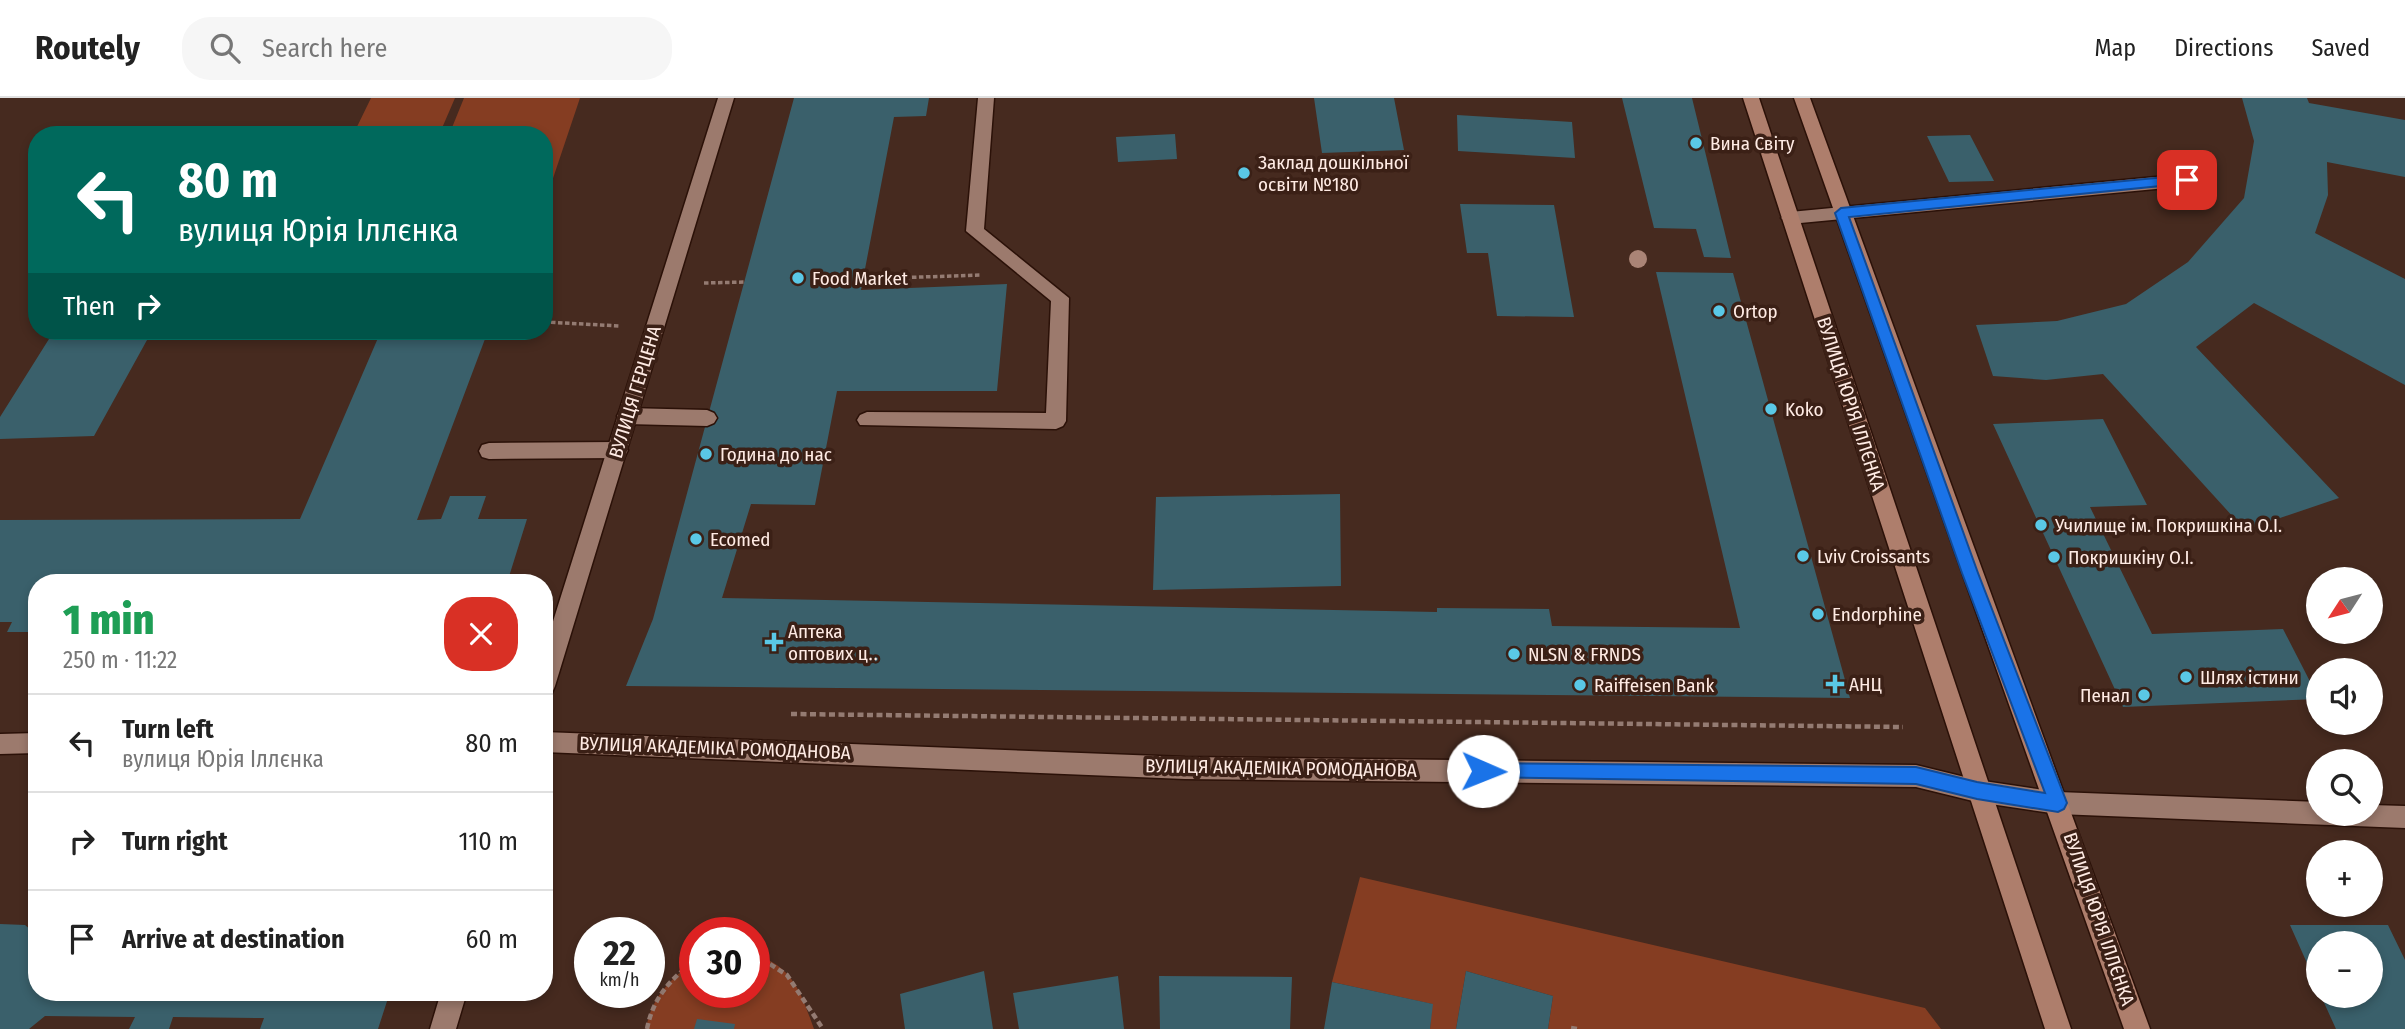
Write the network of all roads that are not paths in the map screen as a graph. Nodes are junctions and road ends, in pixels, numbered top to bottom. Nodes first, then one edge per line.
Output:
1 (726, 98) edge
2 (986, 98) edge
3 (1751, 98) edge
4 (1802, 98) edge
5 (2187, 180) dead end
6 (1841, 213) junction
7 (1790, 218) junction
8 (627, 416) junction
9 (707, 418) dead end
10 (867, 420) dead end
11 (618, 450) junction
12 (489, 451) dead end
13 (553, 657) edge
14 (553, 742) edge
15 (28, 743) edge
16 (0, 744) edge
17 (1977, 791) junction
18 (2058, 803) junction
19 (2402, 822) edge
20 (451, 1001) edge
21 (443, 1029) edge
22 (2058, 1029) edge
23 (2137, 1029) edge

1 - 8 street, ВУЛИЦЯ ГЕРЦЕНА
2 - 10 street
3 - 7 main road, ВУЛИЦЯ ЮРІЯ ІЛЛЄНКА
4 - 6 main road, ВУЛИЦЯ ЮРІЯ ІЛЛЄНКА
5 - 6 street
6 - 7 street
6 - 18 main road, ВУЛИЦЯ ЮРІЯ ІЛЛЄНКА
7 - 17 main road, ВУЛИЦЯ ЮРІЯ ІЛЛЄНКА
8 - 9 street
8 - 11 street, ВУЛИЦЯ ГЕРЦЕНА
11 - 12 street
11 - 13 street, ВУЛИЦЯ ГЕРЦЕНА
14 - 17 street, ВУЛИЦЯ АКАДЕМІКА РОМОДАНОВА
15 - 16 street
17 - 18 street, ВУЛИЦЯ АКАДЕМІКА РОМОДАНОВА
17 - 22 main road, ВУЛИЦЯ ЮРІЯ ІЛЛЄНКА
18 - 19 street, ВУЛИЦЯ АКАДЕМІКА РОМОДАНОВА
18 - 23 main road, ВУЛИЦЯ ЮРІЯ ІЛЛЄНКА
20 - 21 street

